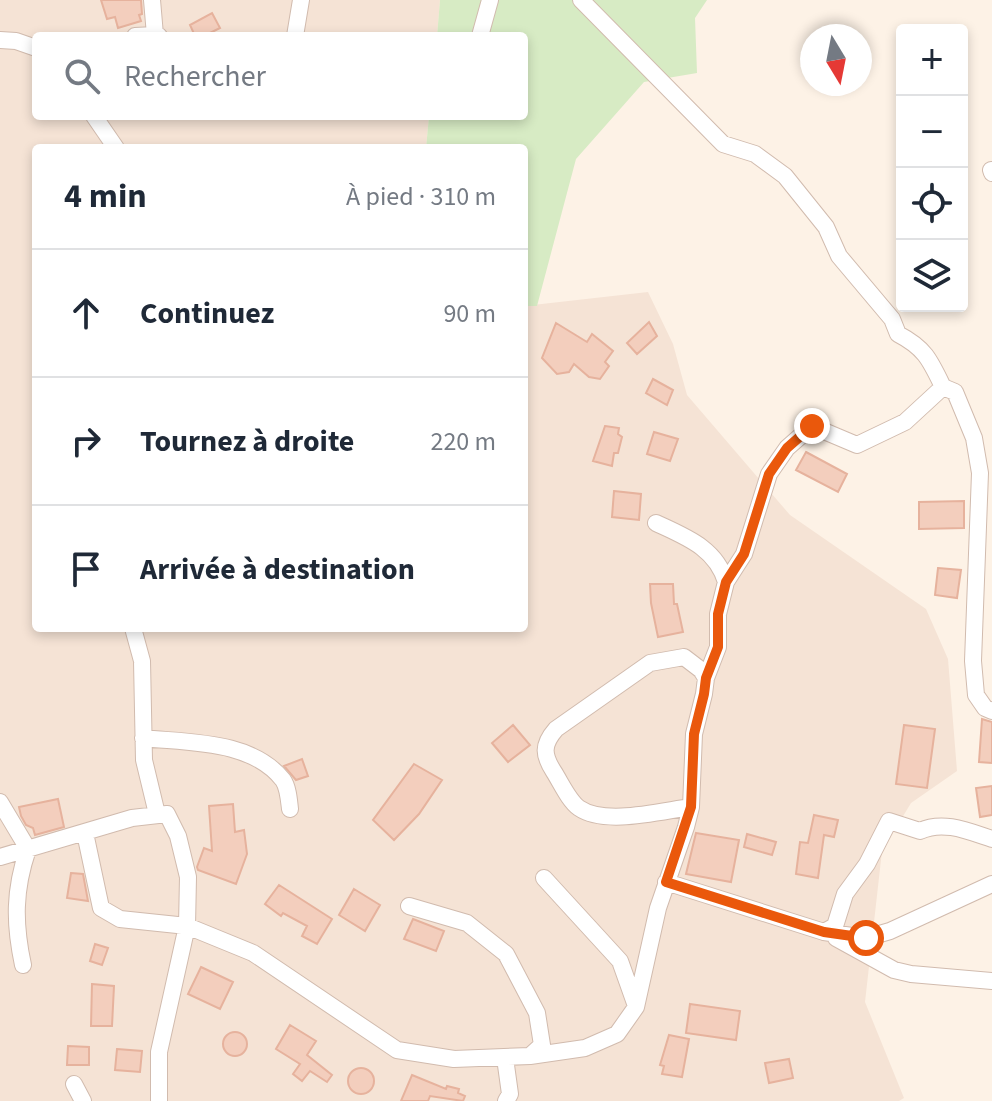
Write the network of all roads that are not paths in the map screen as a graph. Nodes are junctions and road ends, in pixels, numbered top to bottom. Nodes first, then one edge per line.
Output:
1 (152, 0) edge
2 (301, 0) edge
3 (490, 0) edge
4 (581, 0) edge
5 (157, 32) edge
6 (296, 32) edge
7 (481, 32) edge
8 (0, 40) edge
9 (32, 47) edge
10 (97, 120) edge
11 (113, 144) edge
12 (943, 387) junction
13 (656, 523) dead end
14 (726, 582) junction
15 (134, 632) edge
16 (706, 678) junction
17 (992, 711) edge
18 (143, 738) junction
19 (0, 802) edge
20 (691, 807) junction
21 (290, 809) dead end
22 (157, 814) junction
23 (85, 833) junction
24 (992, 839) edge
25 (28, 849) junction
26 (0, 857) edge
27 (544, 878) dead end
28 (666, 882) junction
29 (992, 884) edge
30 (409, 906) dead end
31 (187, 926) junction
32 (824, 932) junction
33 (23, 965) dead end
34 (992, 981) edge
35 (636, 1007) junction
36 (530, 1056) junction
37 (505, 1058) junction
38 (74, 1084) dead end
39 (83, 1101) edge
40 (159, 1101) edge
41 (506, 1101) edge

1 - 5 street
2 - 6 street
3 - 7 street
4 - 12 street
8 - 9 street
10 - 11 street
12 - 14 street
12 - 17 street
13 - 14 street
14 - 16 street
15 - 18 street
16 - 20 street
16 - 20 street
18 - 21 street
18 - 22 street
19 - 25 street
20 - 28 street
22 - 23 street
22 - 31 street
23 - 25 street
23 - 31 street
24 - 32 street
25 - 26 street
25 - 33 street
27 - 35 street
28 - 32 street
28 - 35 street
29 - 32 street
30 - 36 street
31 - 37 street
31 - 40 street
32 - 34 street
35 - 36 street
36 - 37 street
37 - 41 street
38 - 39 street

